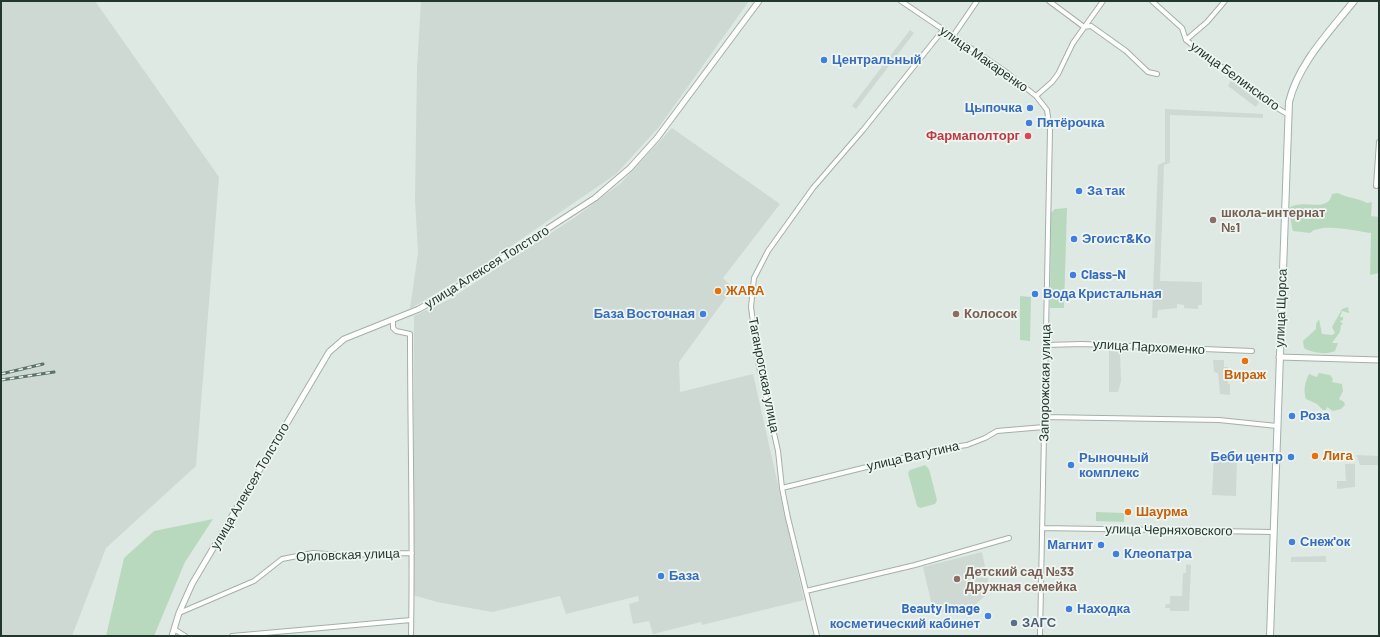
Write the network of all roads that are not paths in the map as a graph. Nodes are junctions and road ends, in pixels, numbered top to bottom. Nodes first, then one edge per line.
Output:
1 (759, 1) edge
2 (901, 1) edge
3 (977, 1) edge
4 (1049, 1) edge
5 (1103, 1) edge
6 (1152, 1) edge
7 (1225, 1) edge
8 (1354, 1) edge
9 (1084, 27) junction
10 (943, 30) junction
11 (953, 36) junction
12 (1186, 40) junction
13 (1157, 74) dead end
14 (1036, 96) junction
15 (1288, 114) junction
16 (1050, 130) joint
17 (1379, 142) edge
18 (1376, 186) dead end
19 (393, 319) junction
20 (1046, 345) junction
21 (1252, 351) dead end
22 (1279, 357) junction
23 (1379, 360) edge
24 (1044, 416) junction
25 (1277, 426) junction
26 (1044, 427) junction
27 (782, 488) junction
28 (1042, 528) junction
29 (1273, 532) junction
30 (1009, 538) dead end
31 (412, 553) junction
32 (806, 591) junction
33 (179, 613) junction
34 (411, 620) junction
35 (174, 629) junction
36 (172, 636) edge
37 (185, 636) edge
38 (232, 636) edge
39 (411, 636) edge
40 (817, 636) edge
41 (1040, 636) edge
42 (1270, 636) edge

1 - 19 street, улица Алексея Толстого
2 - 10 street, улица Макаренко
3 - 11 street
4 - 9 street
5 - 9 street
6 - 12 street, улица Белинского
7 - 12 street
8 - 15 main road, улица Щорса
9 - 13 street
9 - 14 street
10 - 11 street, улица Макаренко
10 - 27 street, Таганрогская улица
11 - 14 street, улица Макаренко
12 - 15 street, улица Белинского
14 - 16 street, улица Макаренко
15 - 22 main road, улица Щорса
16 - 20 street, Запорожская улица
17 - 18 street
19 - 31 street, Орловская улица
19 - 33 street, улица Алексея Толстого
20 - 21 street, улица Пархоменко
20 - 24 street, Запорожская улица
22 - 23 street
22 - 25 main road, улица Щорса
24 - 25 street
24 - 26 street, Запорожская улица
25 - 29 main road, улица Щорса
26 - 27 street, улица Ватутина
26 - 28 street, Запорожская улица
27 - 32 street, Таганрогская улица
28 - 29 street, улица Черняховского
28 - 41 street, Запорожская улица
29 - 42 main road, улица Щорса
30 - 32 street
31 - 33 street, Орловская улица
31 - 34 street, Орловская улица
32 - 40 street, Таганрогская улица
33 - 35 street, улица Алексея Толстого
34 - 38 street
34 - 39 street, Орловская улица
35 - 36 street, улица Алексея Толстого
35 - 37 street

